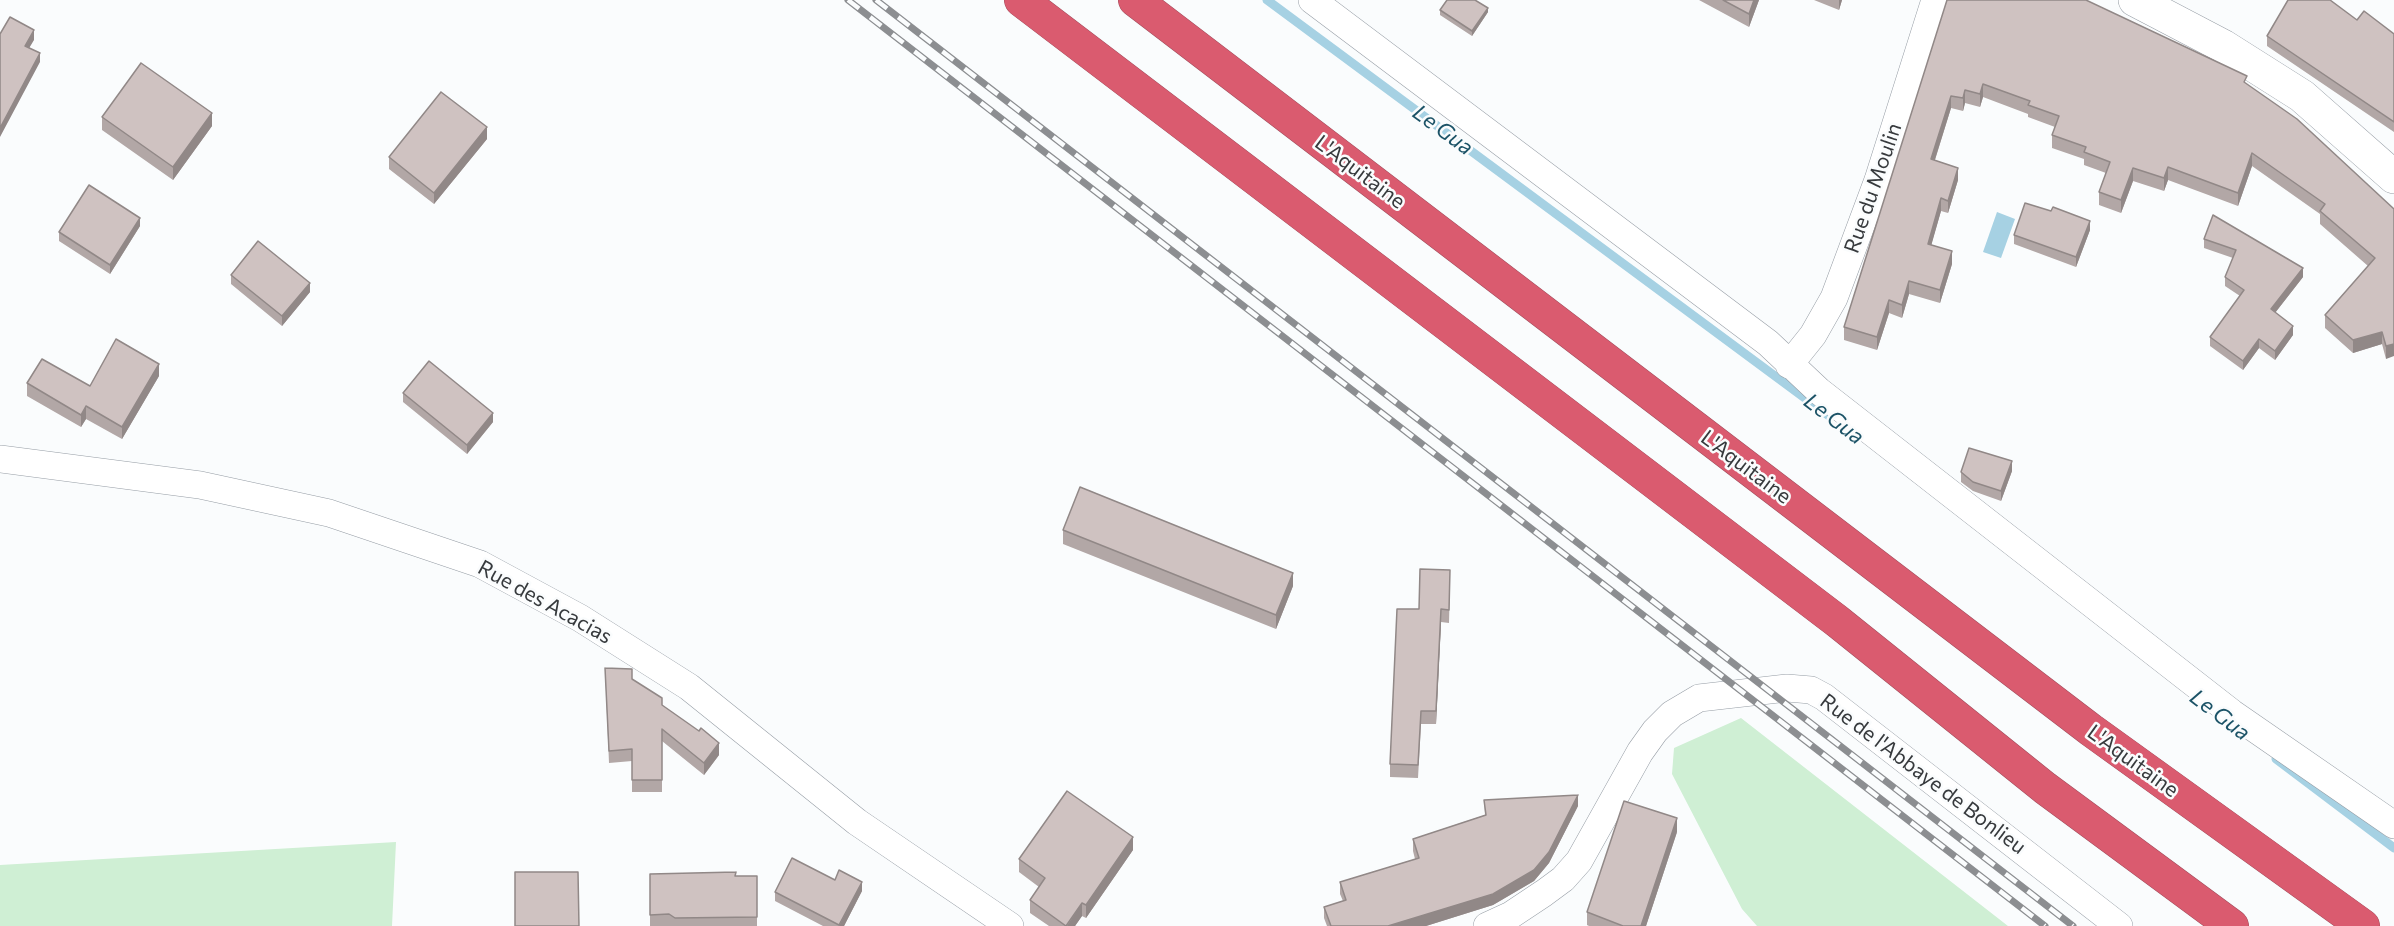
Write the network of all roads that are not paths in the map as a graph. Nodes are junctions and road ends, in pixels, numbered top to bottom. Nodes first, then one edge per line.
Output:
1 (1021, 0) edge
2 (1135, 0) edge
3 (1312, 0) edge
4 (1935, 0) edge
5 (2135, 0) edge
6 (2394, 177) edge
7 (1789, 364) junction
8 (0, 459) edge
9 (2394, 825) edge
10 (1010, 926) edge
11 (1487, 926) edge
12 (2119, 926) edge
13 (2232, 926) edge
14 (2363, 926) edge

1 - 13 highway
2 - 14 highway, L'Aquitaine
3 - 7 street
4 - 7 street, Rue du Moulin
5 - 6 main road
7 - 9 street
8 - 10 street, Rue des Acacias
11 - 12 street, Rue de l'Abbaye de Bonlieu

